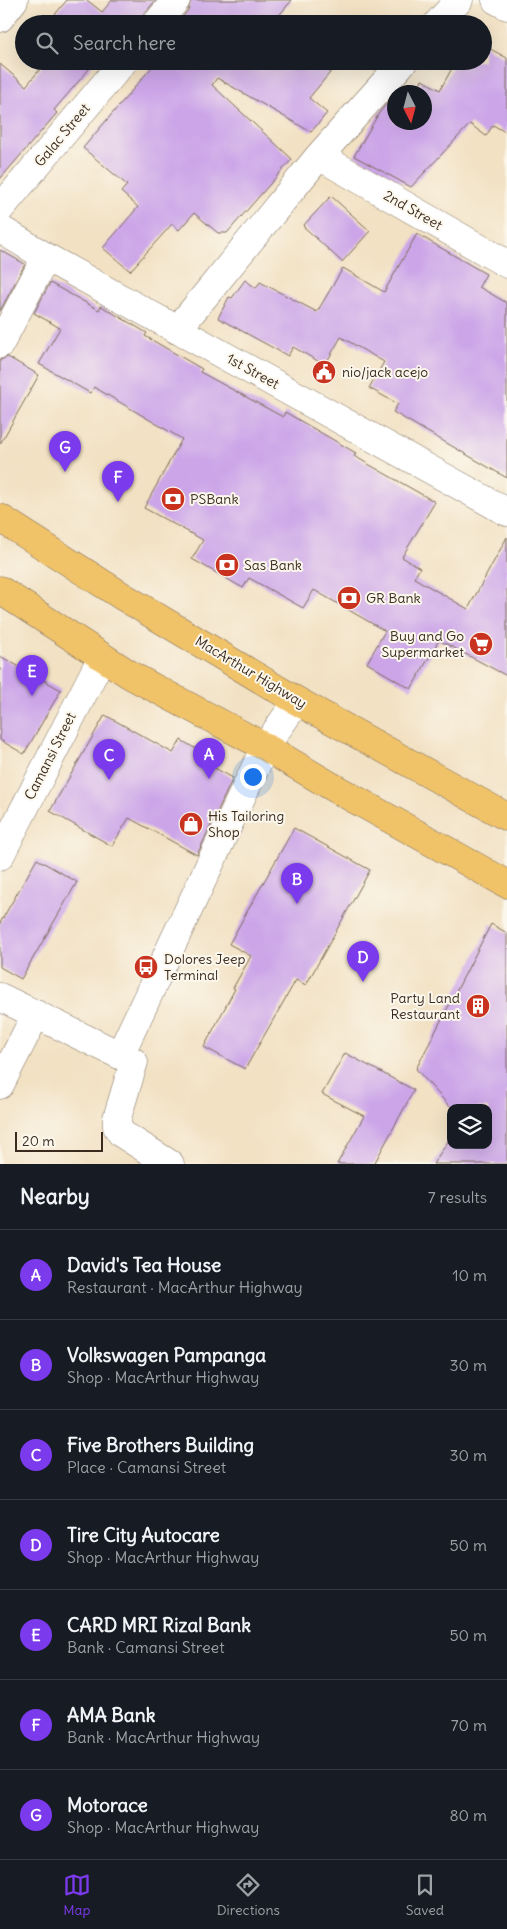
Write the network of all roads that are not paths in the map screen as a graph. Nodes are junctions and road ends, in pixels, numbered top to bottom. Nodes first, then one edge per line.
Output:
1 (14, 0) edge
2 (176, 0) edge
3 (459, 0) edge
4 (496, 0) edge
5 (507, 6) edge
6 (164, 15) edge
7 (445, 15) edge
8 (0, 18) edge
9 (116, 70) edge
10 (396, 70) edge
11 (319, 156) junction
12 (0, 209) edge
13 (0, 229) edge
14 (46, 257) junction
15 (507, 264) edge
16 (177, 330) junction
17 (0, 344) edge
18 (507, 512) edge
19 (0, 518) edge
20 (0, 590) edge
21 (102, 657) junction
22 (297, 701) junction
23 (265, 746) junction
24 (507, 817) edge
25 (0, 856) edge
26 (507, 884) edge
27 (0, 997) edge
28 (36, 1014) junction
29 (120, 1055) junction
30 (0, 1085) edge
31 (170, 1164) edge

1 - 8 street
2 - 6 street
3 - 7 street
4 - 5 street
9 - 12 street, Galac Street
10 - 11 street
11 - 15 street, 2nd Street
11 - 16 street
13 - 14 street, 1st Street
14 - 16 street, 1st Street
14 - 17 street
16 - 18 street, 1st Street
19 - 22 highway, MacArthur Highway
20 - 21 highway
21 - 23 highway
21 - 25 street, Camansi Street
22 - 23 street
22 - 24 highway, MacArthur Highway
23 - 26 highway
23 - 29 street
27 - 28 street
28 - 29 street
28 - 30 street
29 - 31 street

